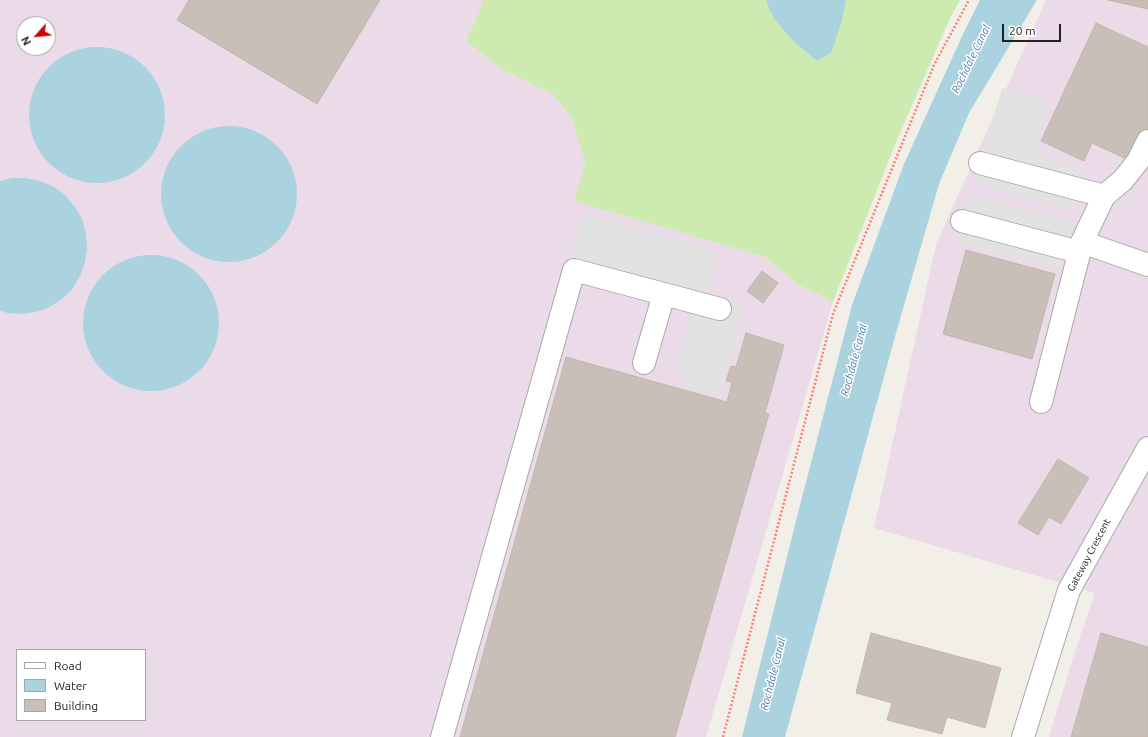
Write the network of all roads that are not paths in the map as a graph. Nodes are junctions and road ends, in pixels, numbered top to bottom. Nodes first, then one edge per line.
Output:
1 (1148, 141) edge
2 (980, 162) dead end
3 (1104, 196) junction
4 (962, 221) dead end
5 (1081, 247) junction
6 (1148, 264) edge
7 (664, 294) junction
8 (720, 310) dead end
9 (644, 363) dead end
10 (1041, 402) dead end
11 (1148, 448) edge
12 (442, 737) edge
13 (1023, 737) edge

1 - 3 street
2 - 3 street
3 - 5 street
4 - 5 street
5 - 6 street
5 - 10 street
7 - 8 street
7 - 9 street
7 - 12 street
11 - 13 street, Gateway Crescent

